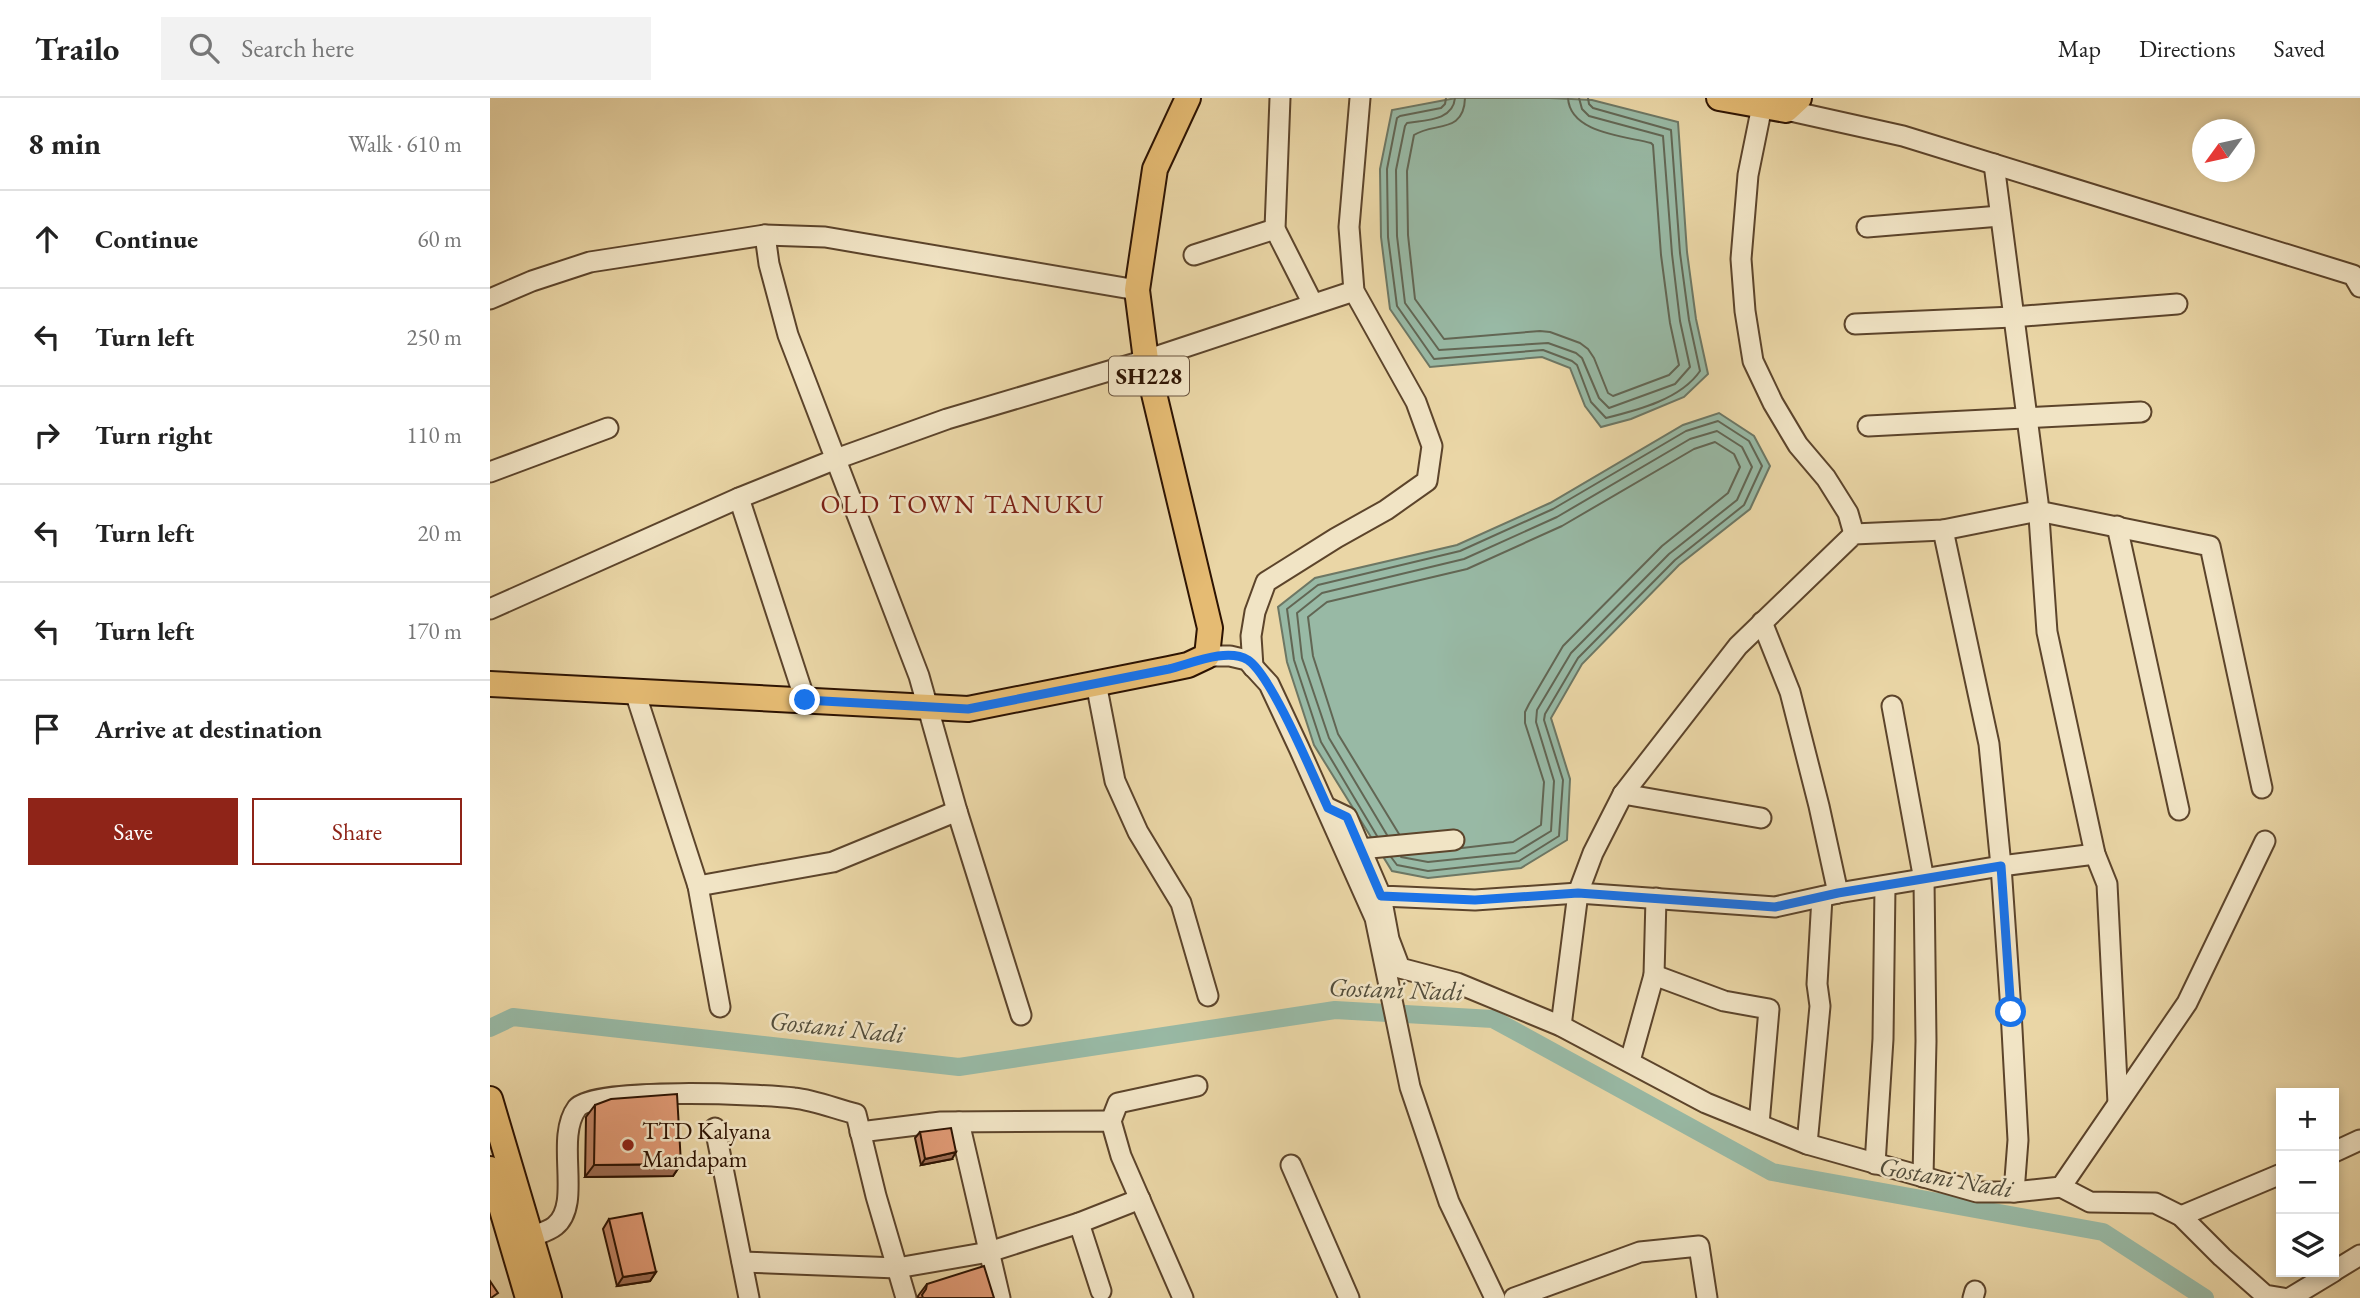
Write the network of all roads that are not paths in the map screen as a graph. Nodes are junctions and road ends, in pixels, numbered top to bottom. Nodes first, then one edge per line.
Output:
1 (1188, 98) edge
2 (1280, 98) edge
3 (1360, 98) edge
4 (1719, 98) edge
5 (1788, 102) edge
6 (1994, 164) junction
7 (2000, 216) junction
8 (1867, 227) dead end
9 (1275, 229) junction
10 (765, 236) junction
11 (1194, 255) dead end
12 (2358, 278) edge
13 (1137, 290) junction
14 (1354, 290) junction
15 (490, 299) edge
16 (1313, 304) junction
17 (2177, 304) dead end
18 (2013, 317) junction
19 (1856, 324) dead end
20 (1146, 360) junction
21 (2141, 412) dead end
22 (2026, 417) junction
23 (1868, 426) dead end
24 (608, 428) dead end
25 (836, 459) junction
26 (490, 472) edge
27 (739, 499) junction
28 (2038, 510) junction
29 (2117, 527) junction
30 (1944, 530) junction
31 (1854, 534) junction
32 (490, 609) edge
33 (1762, 622) junction
34 (1207, 656) junction
35 (1253, 667) junction
36 (1096, 683) junction
37 (490, 684) edge
38 (635, 692) junction
39 (805, 700) junction
40 (1892, 706) dead end
41 (928, 707) junction
42 (2262, 788) dead end
43 (1623, 794) junction
44 (1328, 808) junction
45 (2179, 810) dead end
46 (957, 811) junction
47 (1762, 818) dead end
48 (1454, 840) dead end
49 (2265, 841) dead end
50 (1360, 849) junction
51 (2095, 854) junction
52 (2001, 866) junction
53 (1924, 880) junction
54 (698, 886) junction
55 (1885, 886) junction
56 (1578, 893) junction
57 (1830, 895) junction
58 (1381, 896) junction
59 (1656, 898) junction
60 (1654, 975) junction
61 (1208, 996) dead end
62 (720, 1007) dead end
63 (1021, 1015) dead end
64 (1561, 1026) junction
65 (1630, 1061) junction
66 (1197, 1086) dead end
67 (490, 1100) edge
68 (2118, 1103) junction
69 (1111, 1121) junction
70 (959, 1122) junction
71 (1759, 1124) junction
72 (494, 1128) edge
73 (715, 1128) dead end
74 (860, 1132) junction
75 (2360, 1140) edge
76 (1807, 1144) junction
77 (2336, 1151) edge
78 (1875, 1164) junction
79 (1290, 1165) dead end
80 (490, 1169) edge
81 (2276, 1176) edge
82 (1923, 1177) junction
83 (2061, 1187) junction
84 (2014, 1192) junction
85 (1140, 1199) junction
86 (495, 1208) edge
87 (2181, 1216) junction
88 (1079, 1223) junction
89 (531, 1237) junction
90 (989, 1252) junction
91 (2360, 1255) edge
92 (742, 1262) junction
93 (897, 1268) junction
94 (2339, 1269) edge
95 (2326, 1277) edge
96 (1101, 1292) dead end
97 (528, 1298) edge
98 (549, 1298) edge
99 (749, 1298) edge
100 (906, 1298) edge
101 (1000, 1298) edge
102 (1183, 1298) edge
103 (1349, 1298) edge
104 (1495, 1298) edge
105 (1514, 1298) edge
106 (1707, 1298) edge
107 (2283, 1298) edge
108 (2290, 1298) edge

1 - 13 main road, SH228
2 - 9 street
3 - 14 street
4 - 5 main road
5 - 6 street
5 - 31 street
6 - 7 street
6 - 12 street
7 - 8 street
7 - 18 street
9 - 11 street
9 - 16 street
10 - 13 street
10 - 15 street
10 - 25 street
13 - 20 main road, SH228
14 - 16 street
14 - 35 street
16 - 20 street
17 - 18 street
18 - 19 street
18 - 22 street
20 - 25 street
20 - 34 main road, SH228
21 - 22 street
22 - 23 street
22 - 28 street
24 - 26 street
25 - 27 street
25 - 41 street
27 - 32 street
27 - 39 street
28 - 29 street
28 - 30 street
28 - 51 street
29 - 42 street
29 - 45 street
30 - 31 street
30 - 52 street
31 - 33 street
33 - 43 street
33 - 57 street
34 - 35 street
34 - 36 main road
35 - 44 street
36 - 41 main road
36 - 61 street
37 - 38 main road
38 - 39 main road
38 - 54 street
39 - 41 main road
40 - 53 street
41 - 46 street
43 - 47 street
43 - 56 street
44 - 50 street
44 - 104 street
46 - 54 street
46 - 63 street
48 - 50 street
49 - 68 street
50 - 58 street
51 - 52 street
51 - 68 street
52 - 53 street
52 - 84 street
53 - 55 street
53 - 82 street
54 - 62 street
55 - 57 street
55 - 78 street
56 - 58 street
56 - 59 street
56 - 64 street
57 - 59 street
57 - 76 street
58 - 64 street
59 - 60 street
60 - 65 street
60 - 71 street
64 - 65 street
65 - 71 street
66 - 69 street
67 - 72 main road
68 - 83 street
69 - 70 street
69 - 85 street
70 - 74 street
70 - 90 street
71 - 76 street
72 - 89 main road
73 - 92 street
74 - 89 street
74 - 93 street
75 - 77 street
76 - 78 street
78 - 82 street
79 - 103 street
80 - 86 main road
81 - 87 street
82 - 84 street
83 - 84 street
83 - 87 street
85 - 88 street
85 - 102 street
86 - 97 main road
87 - 107 street
88 - 90 street
88 - 96 street
89 - 98 main road
90 - 93 street
90 - 101 street
91 - 94 street
92 - 93 street
92 - 99 street
93 - 100 street
95 - 108 street
105 - 106 street

